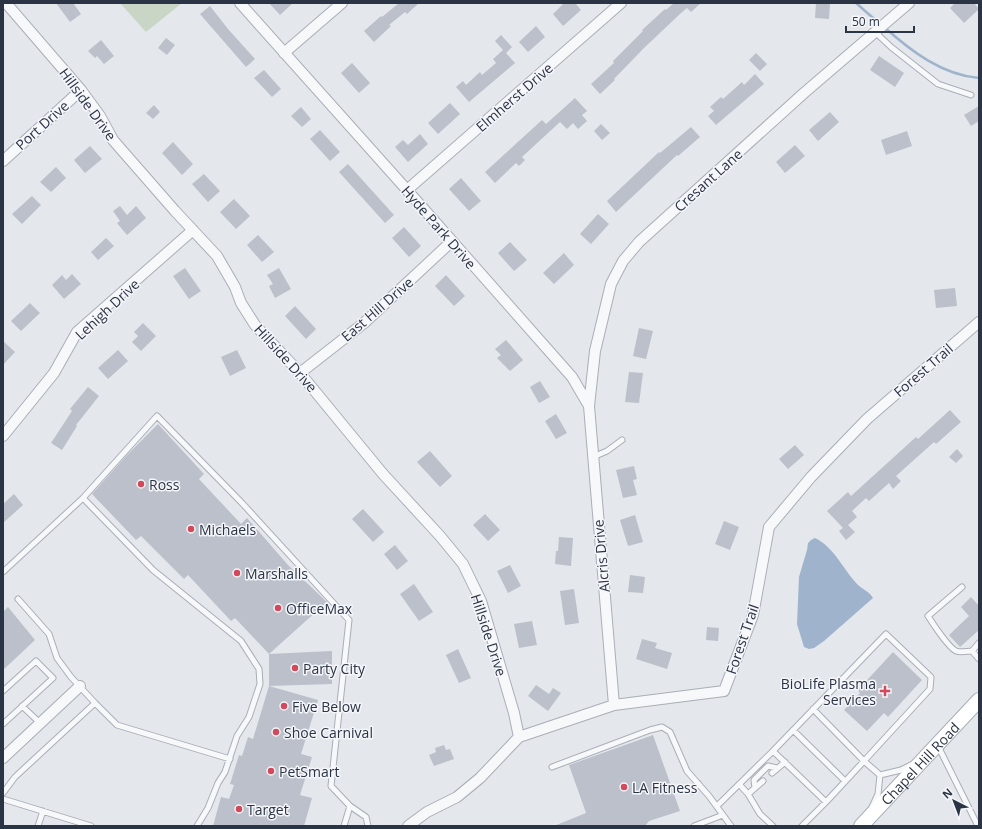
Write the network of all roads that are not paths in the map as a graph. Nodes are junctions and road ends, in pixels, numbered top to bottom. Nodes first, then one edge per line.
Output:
1 (6, 3) edge
2 (240, 3) edge
3 (342, 3) edge
4 (621, 3) edge
5 (909, 3) edge
6 (875, 32) junction
7 (284, 53) junction
8 (81, 90) junction
9 (970, 95) dead end
10 (3, 161) edge
11 (407, 190) junction
12 (193, 230) junction
13 (451, 242) junction
14 (979, 322) edge
15 (300, 372) junction
16 (589, 406) junction
17 (3, 436) edge
18 (622, 440) dead end
19 (593, 457) junction
20 (83, 498) junction
21 (3, 572) edge
22 (962, 587) dead end
23 (18, 598) dead end
24 (979, 643) edge
25 (972, 651) junction
26 (979, 658) edge
27 (80, 686) junction
28 (3, 691) edge
29 (979, 700) edge
30 (95, 704) junction
31 (614, 705) junction
32 (22, 706) junction
33 (813, 709) junction
34 (40, 723) junction
35 (3, 724) edge
36 (793, 730) junction
37 (519, 737) junction
38 (937, 745) junction
39 (773, 751) junction
40 (3, 758) edge
41 (230, 759) junction
42 (921, 760) junction
43 (864, 761) junction
44 (784, 762) junction
45 (552, 767) dead end
46 (777, 768) junction
47 (772, 773) dead end
48 (880, 776) junction
49 (763, 781) dead end
50 (845, 781) junction
51 (698, 783) junction
52 (739, 784) junction
53 (755, 788) junction
54 (693, 791) dead end
55 (3, 793) edge
56 (748, 794) junction
57 (3, 799) edge
58 (826, 802) junction
59 (350, 806) junction
60 (717, 806) junction
61 (43, 811) junction
62 (723, 815) junction
63 (864, 822) edge
64 (38, 826) edge
65 (91, 826) edge
66 (197, 826) edge
67 (344, 826) edge
68 (368, 826) edge
69 (408, 826) edge
70 (694, 826) edge
71 (731, 826) edge
72 (773, 826) edge
73 (802, 826) edge
74 (978, 826) edge

1 - 8 street, Hillside Drive
2 - 7 street, Hyde Park Drive
3 - 7 street
4 - 11 street, Elmherst Drive
5 - 6 street, Cresant Lane
6 - 9 lane
6 - 16 street, Cresant Lane
7 - 11 street, Hyde Park Drive
8 - 10 street, Port Drive
8 - 12 street, Hillside Drive
11 - 13 street, Hyde Park Drive
12 - 15 street, Hillside Drive
12 - 17 street, Lehigh Drive
13 - 15 street, East Hill Drive
13 - 16 street, Hyde Park Drive
14 - 31 street, Forest Trail
15 - 37 street, Hillside Drive
16 - 19 street, Alcris Drive
18 - 19 lane
19 - 31 street, Alcris Drive
20 - 21 lane
20 - 41 lane
20 - 59 lane
22 - 25 lane
23 - 27 lane
24 - 25 lane
25 - 26 lane
27 - 30 lane
27 - 34 street
28 - 32 lane
29 - 38 main road, Chapel Hill Road
30 - 41 lane
30 - 55 lane
31 - 37 street, Forest Trail
32 - 34 lane
32 - 35 lane
33 - 36 lane
33 - 43 lane
33 - 43 lane
34 - 40 street
36 - 39 lane
36 - 50 lane
37 - 69 street, Forest Trail
38 - 42 main road, Chapel Hill Road
38 - 74 lane
39 - 44 lane
39 - 52 lane
41 - 66 lane
42 - 48 lane
42 - 63 main road, Chapel Hill Road
43 - 48 lane
43 - 50 lane
44 - 46 lane
44 - 58 lane
45 - 51 lane
46 - 47 lane
46 - 53 lane
48 - 63 lane
49 - 53 lane
50 - 58 lane
51 - 54 lane
51 - 60 lane
52 - 56 lane
52 - 60 lane
53 - 56 lane
56 - 72 lane
57 - 61 lane
58 - 73 lane
59 - 67 lane
59 - 68 lane
60 - 62 lane
61 - 64 lane
61 - 65 lane
62 - 70 lane
62 - 71 lane

